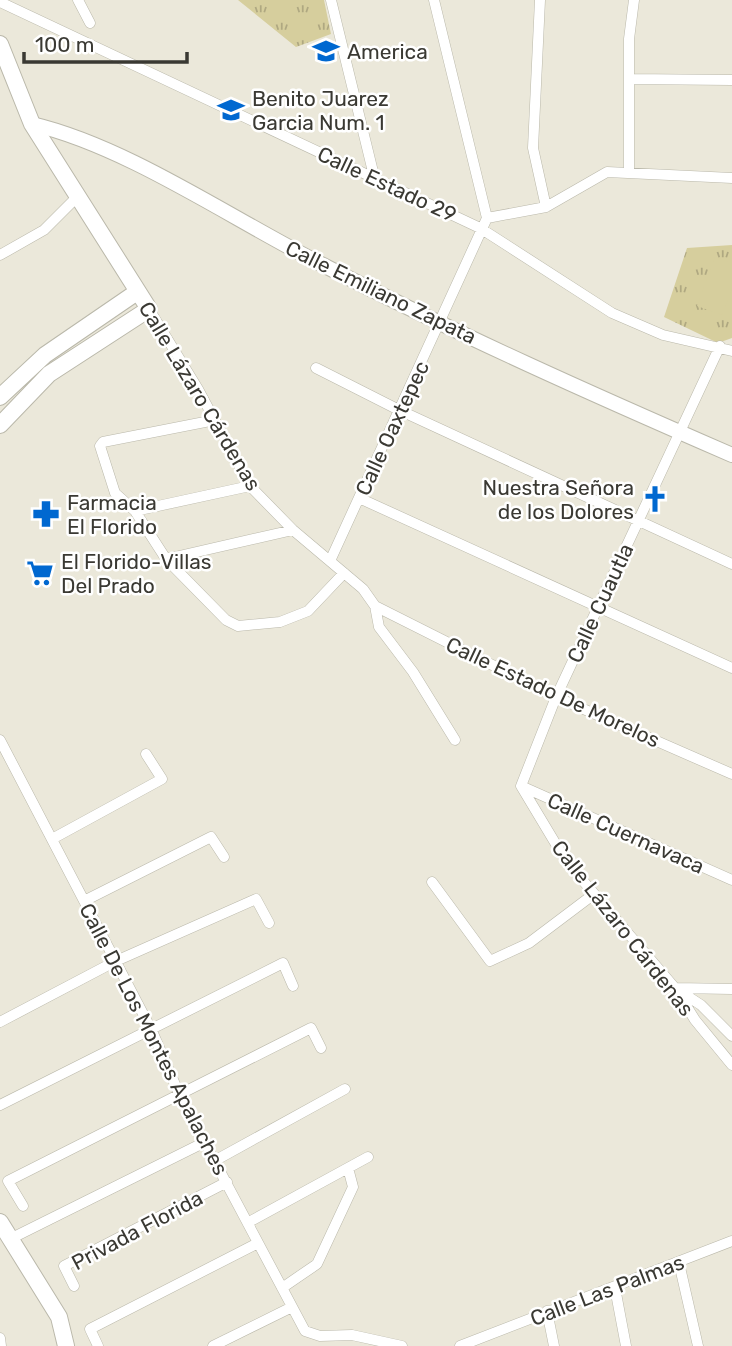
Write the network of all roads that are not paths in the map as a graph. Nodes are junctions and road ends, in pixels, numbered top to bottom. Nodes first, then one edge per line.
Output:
1 (78, 0) edge
2 (331, 0) edge
3 (434, 0) edge
4 (540, 0) edge
5 (634, 0) edge
6 (0, 2) edge
7 (90, 23) dead end
8 (0, 44) edge
9 (629, 79) junction
10 (732, 80) edge
11 (33, 124) junction
12 (629, 172) junction
13 (732, 178) edge
14 (375, 180) junction
15 (78, 197) junction
16 (546, 207) junction
17 (487, 218) junction
18 (480, 228) junction
19 (0, 255) edge
20 (137, 292) junction
21 (149, 309) junction
22 (440, 323) junction
23 (61, 345) junction
24 (720, 346) junction
25 (732, 351) edge
26 (71, 358) junction
27 (316, 369) dead end
28 (0, 397) edge
29 (399, 410) junction
30 (215, 420) junction
31 (0, 425) edge
32 (679, 432) junction
33 (732, 455) edge
34 (250, 486) junction
35 (359, 498) junction
36 (135, 511) junction
37 (638, 520) junction
38 (293, 530) junction
39 (166, 559) junction
40 (330, 561) junction
41 (732, 564) edge
42 (344, 573) junction
43 (375, 606) junction
44 (600, 606) junction
45 (732, 668) edge
46 (556, 697) junction
47 (0, 740) edge
48 (455, 740) dead end
49 (146, 754) dead end
50 (732, 774) edge
51 (521, 786) junction
52 (52, 839) junction
53 (224, 856) dead end
54 (732, 880) edge
55 (432, 882) dead end
56 (594, 894) junction
57 (84, 901) junction
58 (270, 923) dead end
59 (116, 961) junction
60 (293, 986) dead end
61 (675, 988) junction
62 (732, 989) edge
63 (0, 1022) edge
64 (152, 1031) junction
65 (732, 1035) edge
66 (321, 1048) dead end
67 (732, 1065) edge
68 (345, 1089) dead end
69 (180, 1096) junction
70 (0, 1105) edge
71 (205, 1142) junction
72 (368, 1157) dead end
73 (216, 1160) junction
74 (348, 1168) junction
75 (227, 1182) junction
76 (23, 1206) dead end
77 (0, 1222) edge
78 (249, 1222) junction
79 (732, 1241) edge
80 (5, 1242) edge
81 (258, 1243) junction
82 (679, 1263) junction
83 (74, 1286) dead end
84 (282, 1288) junction
85 (615, 1288) junction
86 (290, 1308) junction
87 (548, 1311) junction
88 (0, 1338) edge
89 (483, 1342) edge
90 (1, 1346) edge
91 (66, 1346) edge
92 (98, 1346) edge
93 (213, 1346) edge
94 (402, 1346) edge
95 (460, 1346) edge
96 (554, 1346) edge
97 (626, 1346) edge
98 (698, 1346) edge

1 - 7 street
2 - 14 street
3 - 17 street
4 - 16 street
5 - 9 street
6 - 14 street, Calle Estado 29
8 - 11 main road, Calle Lázaro Cárdenas
9 - 10 street
9 - 12 street
11 - 15 main road, Calle Lázaro Cárdenas
11 - 22 street, Calle Emiliano Zapata
12 - 13 street
12 - 16 street
14 - 18 street, Calle Estado 29
15 - 19 street
15 - 20 main road, Calle Lázaro Cárdenas
16 - 17 street
17 - 18 street, Calle Oaxtepec
18 - 22 street, Calle Oaxtepec
18 - 24 street, Calle Estado 29
20 - 21 main road, Calle Lázaro Cárdenas
20 - 23 main road
21 - 26 main road
21 - 30 street, Calle Lázaro Cárdenas
22 - 29 street, Calle Oaxtepec
22 - 32 street, Calle Emiliano Zapata
23 - 26 main road
23 - 28 main road
24 - 25 street, Calle Estado 29
24 - 32 street, Calle Cuautla
26 - 31 main road
27 - 29 street
29 - 35 street, Calle Oaxtepec
29 - 37 street
30 - 34 street, Calle Lázaro Cárdenas
30 - 36 street
32 - 33 street, Calle Emiliano Zapata
32 - 37 street, Calle Cuautla
34 - 36 street
34 - 38 street, Calle Lázaro Cárdenas
35 - 40 street, Calle Oaxtepec
35 - 44 street
36 - 39 street
37 - 41 street
37 - 44 street, Calle Cuautla
38 - 39 street
38 - 40 street, Calle Lázaro Cárdenas
39 - 42 street
40 - 42 street, Calle Lázaro Cárdenas
42 - 43 street, Calle Lázaro Cárdenas
43 - 46 street, Calle Estado De Morelos
43 - 48 street, Calle Lázaro Cárdenas
44 - 45 street
44 - 46 street, Calle Cuautla
46 - 50 street, Calle Estado De Morelos
46 - 51 street, Calle Cuautla
47 - 52 street, Calle De Los Montes Apalaches
49 - 52 street
51 - 54 street, Calle Cuernavaca
51 - 56 street, Calle Lázaro Cárdenas
52 - 57 street, Calle De Los Montes Apalaches
53 - 57 street
55 - 56 street
56 - 61 street, Calle Lázaro Cárdenas
57 - 59 street, Calle De Los Montes Apalaches
58 - 59 street
59 - 63 street
59 - 64 street, Calle De Los Montes Apalaches
60 - 64 street
61 - 62 street
61 - 65 street
61 - 67 street, Calle Lázaro Cárdenas
64 - 69 street, Calle De Los Montes Apalaches
64 - 70 street
66 - 69 street
68 - 73 street
69 - 71 street, Calle De Los Montes Apalaches
69 - 76 street
71 - 73 street, Calle De Los Montes Apalaches
71 - 80 street
72 - 74 street
73 - 75 street, Calle De Los Montes Apalaches
74 - 78 street
74 - 84 street
75 - 78 street, Calle De Los Montes Apalaches
75 - 83 street, Privada Florida
77 - 80 main road
78 - 81 street, Calle De Los Montes Apalaches
79 - 82 street, Calle Las Palmas
80 - 91 main road
81 - 84 street, Calle De Los Montes Apalaches
81 - 92 street
82 - 85 street, Calle Las Palmas
82 - 98 street
84 - 86 street, Calle De Los Montes Apalaches
85 - 87 street, Calle Las Palmas
85 - 97 street
86 - 93 street
86 - 94 street, Calle De Los Montes Apalaches
87 - 89 street, Calle Las Palmas
87 - 96 street
88 - 90 street
89 - 95 street, Calle Las Palmas

